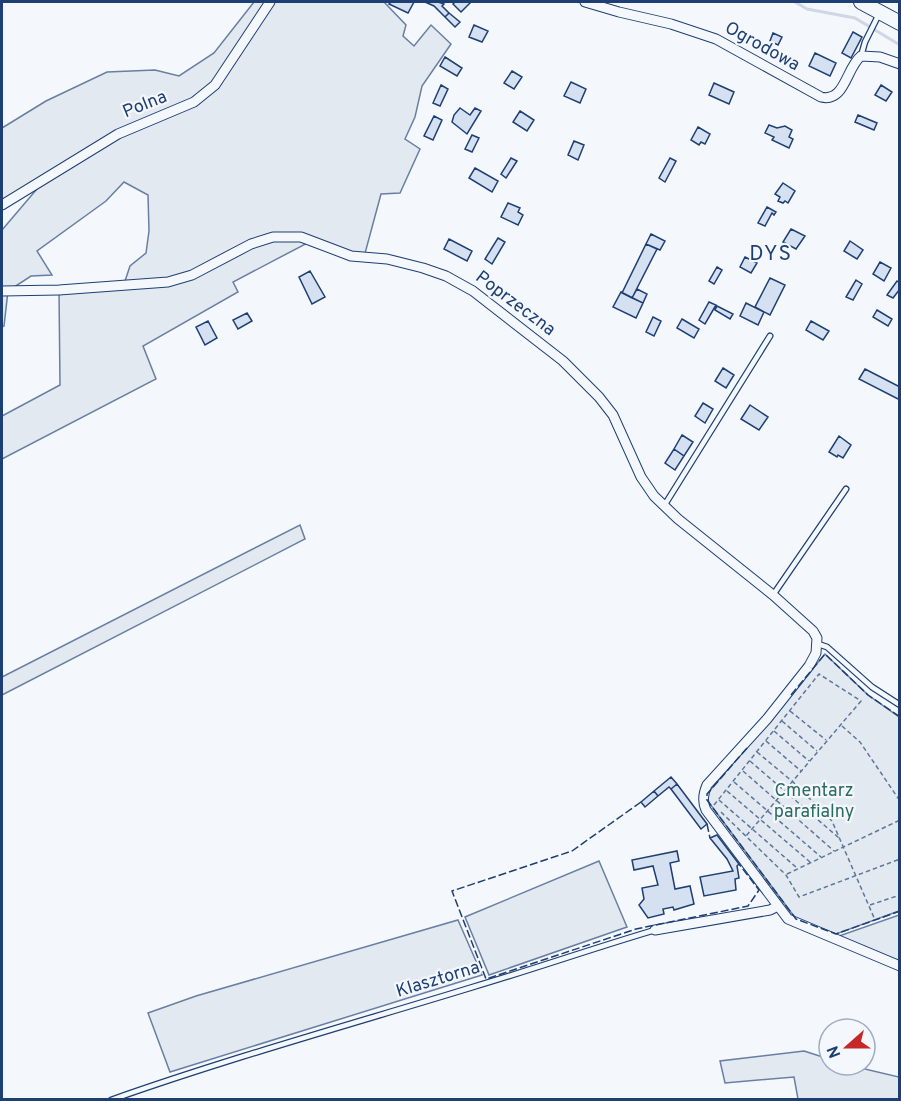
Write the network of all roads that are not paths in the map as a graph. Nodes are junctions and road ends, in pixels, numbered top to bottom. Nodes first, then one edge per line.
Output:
1 (270, 2) edge
2 (585, 2) edge
3 (861, 2) edge
4 (883, 7) edge
5 (900, 23) edge
6 (861, 56) junction
7 (900, 64) edge
8 (2, 205) edge
9 (2, 291) edge
10 (770, 336) dead end
11 (846, 489) dead end
12 (664, 506) junction
13 (773, 595) junction
14 (818, 644) junction
15 (900, 705) edge
16 (778, 906) junction
17 (656, 930) joint
18 (900, 966) edge
19 (111, 1100) edge

1 - 8 street, Polna
2 - 6 street, Ogrodowa
3 - 4 street
4 - 5 street
4 - 6 lane
6 - 7 street
9 - 12 street, Poprzeczna
10 - 12 lane
11 - 13 lane
12 - 13 street, Poprzeczna
13 - 14 street, Poprzeczna
14 - 15 lane
14 - 16 street
16 - 17 street, Klasztorna
16 - 18 street
17 - 19 lane, Klasztorna

